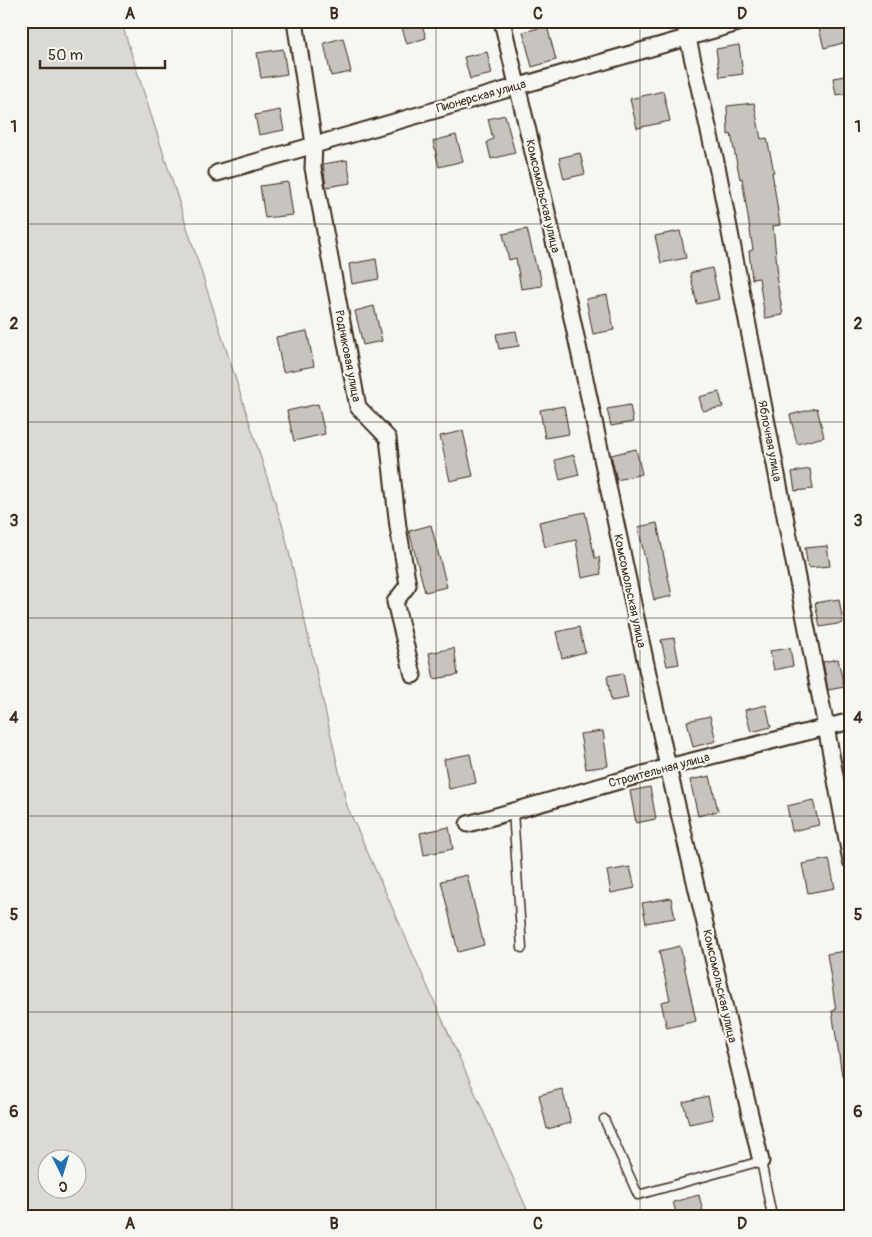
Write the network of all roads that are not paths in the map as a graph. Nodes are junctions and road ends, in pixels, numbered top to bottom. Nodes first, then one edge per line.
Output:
1 (295, 21) edge
2 (502, 21) edge
3 (684, 21) edge
4 (745, 21) edge
5 (688, 37) junction
6 (517, 86) junction
7 (314, 144) junction
8 (217, 173) dead end
9 (412, 675) dead end
10 (851, 721) edge
11 (826, 726) junction
12 (668, 767) junction
13 (513, 811) junction
14 (468, 824) dead end
15 (851, 861) edge
16 (522, 948) dead end
17 (604, 1119) dead end
18 (761, 1161) junction
19 (772, 1216) edge

1 - 7 street, Родниковая улица
2 - 6 street, Комсомольская улица
3 - 5 street, Яблочная улица
4 - 5 street, Пионерская улица
5 - 6 street, Пионерская улица
5 - 11 street, Яблочная улица
6 - 7 street, Пионерская улица
6 - 12 street, Комсомольская улица
7 - 8 street, Пионерская улица
7 - 9 street, Родниковая улица
10 - 11 street, Строительная улица
11 - 12 street, Строительная улица
11 - 15 street, Яблочная улица
12 - 13 street, Строительная улица
12 - 18 street, Комсомольская улица
13 - 14 street, Строительная улица
13 - 16 lane
17 - 18 lane
18 - 19 lane

